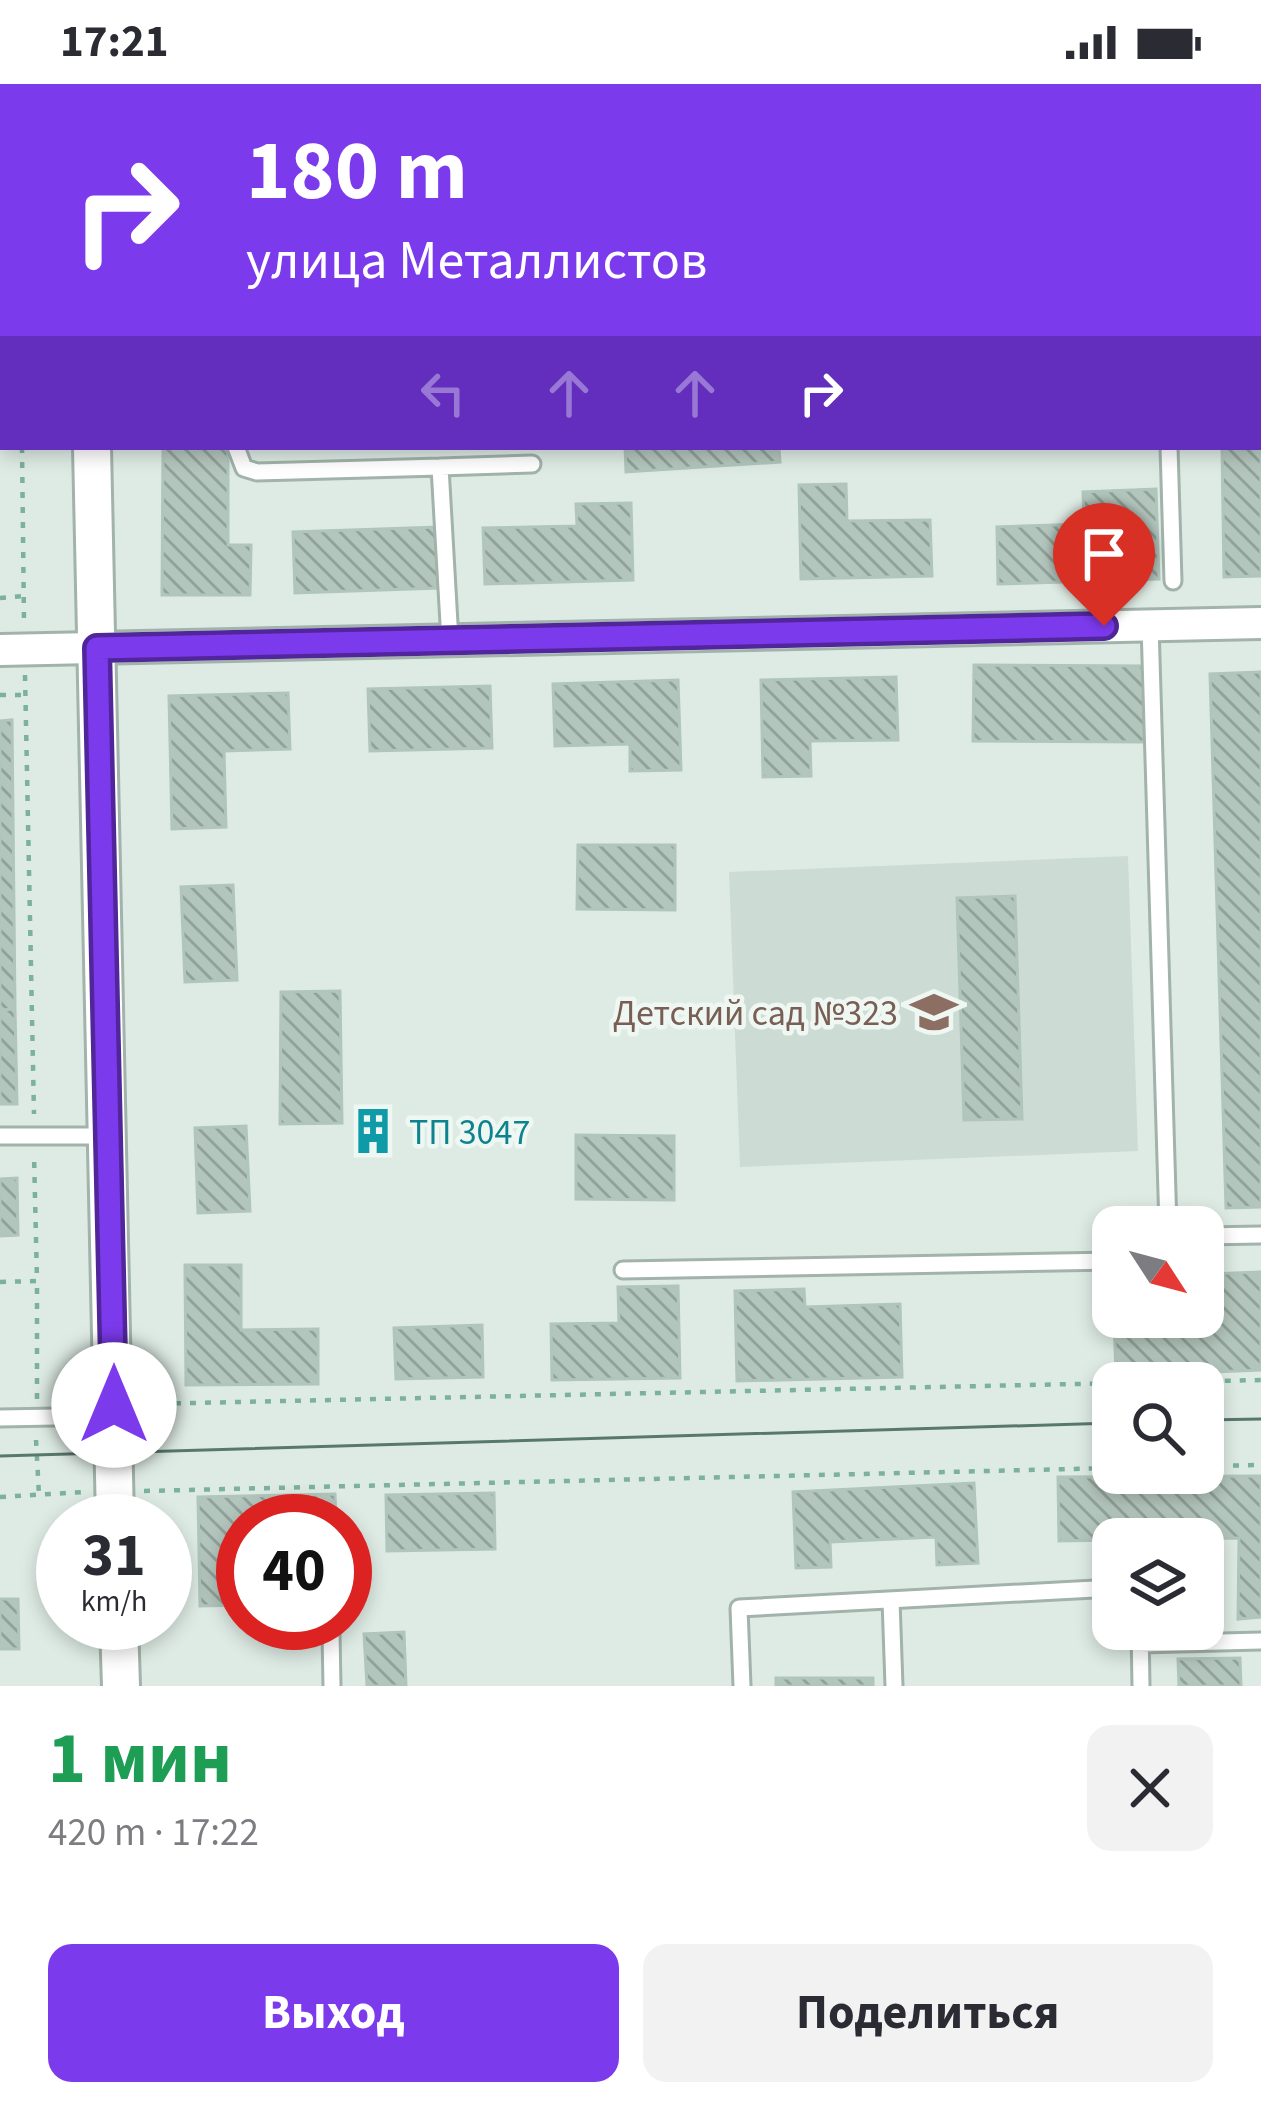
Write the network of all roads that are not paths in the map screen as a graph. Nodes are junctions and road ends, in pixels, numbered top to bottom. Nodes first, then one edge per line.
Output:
1 (92, 450) edge
2 (237, 450) edge
3 (1169, 450) edge
4 (532, 464) dead end
5 (440, 467) junction
6 (1173, 581) dead end
7 (1261, 622) edge
8 (1150, 625) junction
9 (450, 640) junction
10 (97, 648) junction
11 (12, 650) edge
12 (0, 1136) edge
13 (109, 1136) junction
14 (1167, 1206) edge
15 (1261, 1235) edge
16 (1224, 1236) edge
17 (1092, 1261) edge
18 (623, 1270) dead end
19 (114, 1410) junction
20 (0, 1418) edge
21 (115, 1494) edge
22 (1092, 1589) edge
23 (891, 1600) junction
24 (1224, 1639) edge
25 (1261, 1641) edge
26 (120, 1650) edge
27 (331, 1650) edge
28 (1141, 1650) edge
29 (121, 1686) edge
30 (332, 1686) edge
31 (742, 1686) edge
32 (894, 1686) edge
33 (1142, 1686) edge

1 - 10 street
2 - 5 lane
3 - 6 lane
4 - 5 lane
5 - 9 lane
7 - 8 street
8 - 9 street
8 - 14 lane
9 - 10 street
10 - 11 street
10 - 13 street
12 - 13 lane
13 - 19 street
15 - 16 lane
17 - 18 lane
19 - 20 lane
19 - 21 street
22 - 23 lane
23 - 31 lane
23 - 32 lane
24 - 25 lane
26 - 29 street
27 - 30 lane
28 - 33 lane

